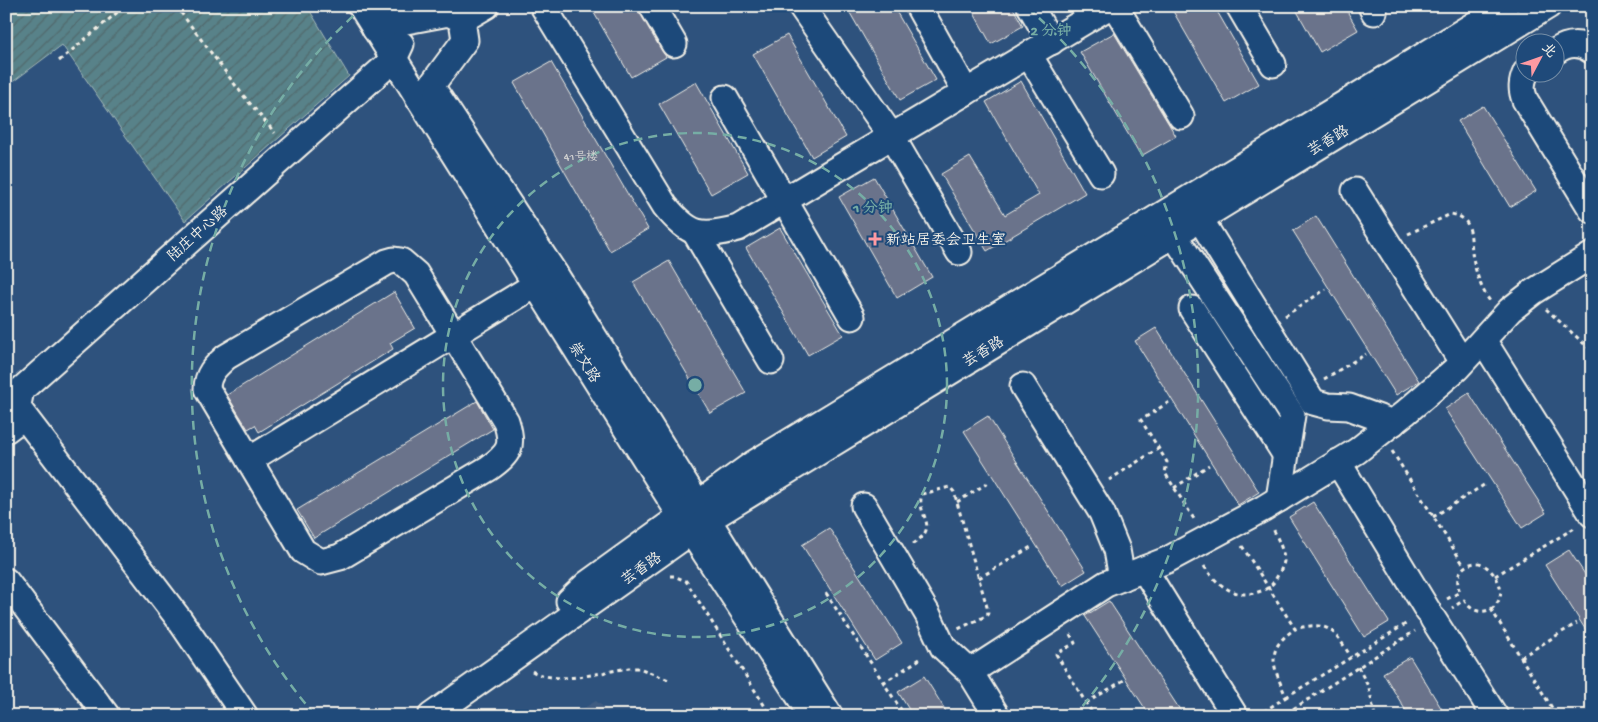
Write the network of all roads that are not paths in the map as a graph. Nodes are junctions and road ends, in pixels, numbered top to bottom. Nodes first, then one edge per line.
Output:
1 (361, 6) edge
2 (486, 6) edge
3 (543, 6) edge
4 (652, 6) edge
5 (801, 6) edge
6 (918, 6) edge
7 (1030, 6) edge
8 (1110, 6) edge
9 (1115, 6) edge
10 (1239, 6) edge
11 (1505, 6) edge
12 (1548, 6) edge
13 (462, 20) junction
14 (388, 32) edge
15 (1051, 42) junction
16 (674, 44) dead end
17 (1566, 46) edge
18 (1592, 51) edge
19 (1029, 55) junction
20 (1273, 64) dead end
21 (1523, 82) edge
22 (425, 92) junction
23 (966, 92) junction
24 (725, 98) dead end
25 (1182, 116) dead end
26 (892, 137) junction
27 (1101, 174) dead end
28 (1355, 191) dead end
29 (784, 201) junction
30 (1592, 210) edge
31 (1200, 219) junction
32 (695, 232) junction
33 (1174, 235) junction
34 (959, 252) dead end
35 (1592, 255) edge
36 (546, 279) junction
37 (1192, 309) dead end
38 (852, 317) dead end
39 (453, 336) junction
40 (1483, 340) junction
41 (771, 361) dead end
42 (1462, 362) junction
43 (1023, 386) dead end
44 (1309, 396) junction
45 (12, 400) edge
46 (1292, 415) junction
47 (1387, 428) junction
48 (6, 430) edge
49 (1286, 454) junction
50 (249, 460) junction
51 (1338, 462) junction
52 (1271, 504) junction
53 (864, 506) dead end
54 (695, 517) junction
55 (1588, 518) edge
56 (1133, 574) junction
57 (6, 581) edge
58 (970, 672) junction
59 (107, 716) edge
60 (245, 716) edge
61 (412, 716) edge
62 (431, 716) edge
63 (812, 716) edge
64 (830, 716) edge
65 (998, 716) edge
66 (1235, 716) edge
67 (1495, 716) edge

1 - 14 street, 崇文路
2 - 13 street
3 - 32 street
4 - 16 street
5 - 26 street
6 - 23 street
7 - 15 street
8 - 15 street
9 - 25 street
10 - 20 street
11 - 54 street, 芸香路
12 - 31 street, 芸香路
13 - 14 street
13 - 22 street
14 - 22 street, 崇文路
14 - 45 street, 陆庄中心路
15 - 19 street
17 - 18 street
19 - 23 street
19 - 27 street
21 - 30 street
22 - 36 street, 崇文路
23 - 26 street
24 - 29 street
26 - 29 street
26 - 34 street
28 - 42 street
29 - 32 street
29 - 38 street
31 - 33 street, 芸香路
31 - 44 street
32 - 41 street
33 - 46 street
33 - 54 street, 芸香路
35 - 40 street
36 - 39 street
36 - 54 street, 崇文路
37 - 49 street
39 - 50 street
39 - 50 street
39 - 50 street
40 - 42 street
40 - 55 street
42 - 47 street
43 - 56 street
44 - 46 street
44 - 47 street
45 - 48 street, 陆庄中心路
45 - 60 street
46 - 49 street
47 - 51 street
49 - 52 street
51 - 52 street
51 - 67 street
52 - 56 street
53 - 58 street
54 - 61 street, 芸香路
54 - 62 street, 芸香路
54 - 63 street, 崇文路
54 - 64 street, 崇文路
56 - 58 street
56 - 66 street
57 - 59 street
58 - 65 street

